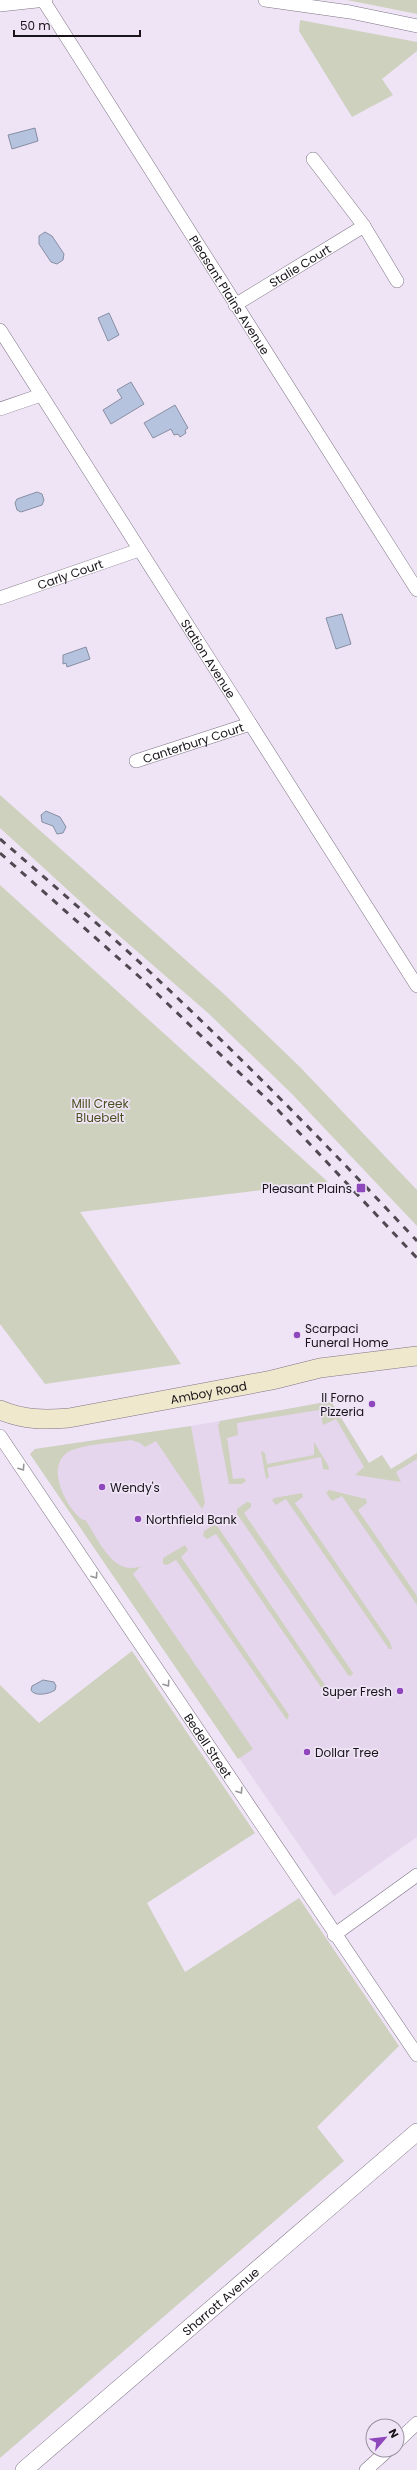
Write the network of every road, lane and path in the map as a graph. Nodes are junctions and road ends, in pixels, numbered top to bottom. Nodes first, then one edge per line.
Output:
1 (43, 0) edge
2 (46, 0) edge
3 (265, 0) edge
4 (0, 5) edge
5 (417, 26) edge
6 (313, 159) dead end
7 (364, 226) junction
8 (398, 281) dead end
9 (235, 305) junction
10 (0, 330) edge
11 (41, 395) junction
12 (0, 408) edge
13 (139, 550) junction
14 (417, 590) edge
15 (0, 598) edge
16 (250, 724) junction
17 (136, 761) dead end
18 (417, 986) edge
19 (415, 1360) edge
20 (0, 1410) edge
21 (0, 1436) edge
22 (417, 1874) edge
23 (334, 1935) junction
24 (417, 2055) edge
25 (417, 2132) edge
26 (417, 2423) edge
27 (405, 2434) edge
28 (379, 2458) edge
29 (24, 2470) edge
30 (366, 2470) edge

1 - 2 street
1 - 4 street
1 - 9 street, Pleasant Plains Avenue
3 - 5 street
6 - 7 street
7 - 8 street
7 - 9 street, Stalie Court
9 - 14 street, Pleasant Plains Avenue
10 - 11 street, Station Avenue
11 - 12 street
11 - 13 street, Station Avenue
13 - 15 street, Carly Court
13 - 16 street, Station Avenue
16 - 17 street, Canterbury Court
16 - 18 street, Station Avenue
19 - 20 main road, Amboy Road
21 -> 23 street, Bedell Street
22 - 23 street
23 - 24 street, Bedell Street
25 - 29 street, Sharrott Avenue
26 - 27 street
28 - 30 street

